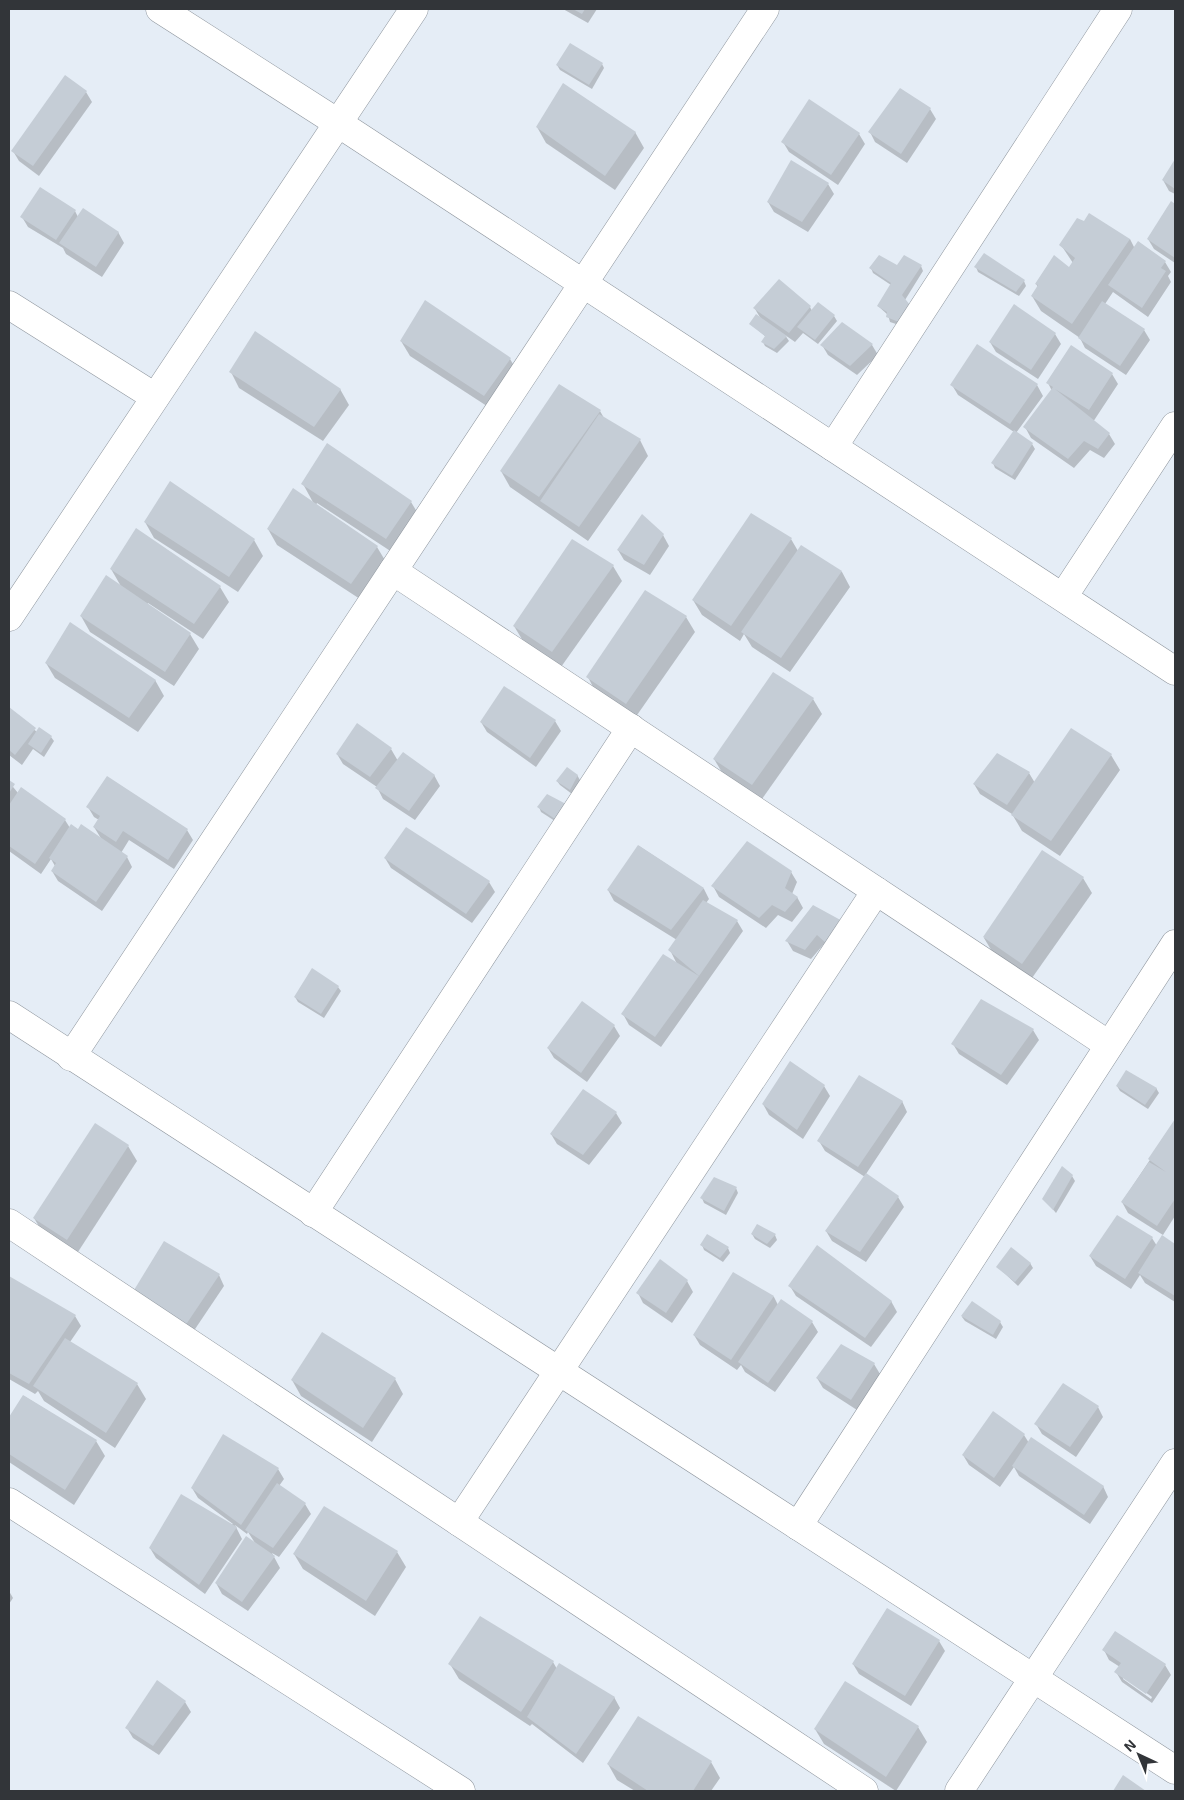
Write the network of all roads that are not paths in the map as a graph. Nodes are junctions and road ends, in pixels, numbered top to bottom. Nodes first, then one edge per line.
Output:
1 (160, 9) edge
2 (414, 9) edge
3 (765, 9) edge
4 (1118, 9) edge
5 (338, 123) junction
6 (584, 283) junction
7 (9, 305) edge
8 (156, 397) junction
9 (1175, 426) edge
10 (833, 447) junction
11 (393, 571) junction
12 (1063, 597) junction
13 (9, 617) edge
14 (1175, 671) edge
15 (631, 728) junction
16 (876, 891) junction
17 (1175, 944) edge
18 (9, 1016) edge
19 (1109, 1045) junction
20 (72, 1057) junction
21 (313, 1213) junction
22 (9, 1223) edge
23 (558, 1372) junction
24 (1175, 1462) edge
25 (9, 1502) edge
26 (459, 1522) junction
27 (798, 1526) junction
28 (1034, 1679) junction
29 (1175, 1770) edge
30 (461, 1791) edge
31 (864, 1791) edge
32 (959, 1791) edge

1 - 5 street
2 - 5 street
3 - 6 street
4 - 10 street
5 - 6 street
5 - 8 street
6 - 10 street
6 - 11 street
7 - 8 street
8 - 13 street
9 - 12 street
10 - 12 street
11 - 15 street
11 - 20 street
12 - 14 street
15 - 16 street
15 - 21 street
16 - 19 street
16 - 23 street
17 - 19 street
18 - 20 street
19 - 27 street
20 - 21 street
21 - 23 street
22 - 26 street
23 - 26 street
23 - 27 street
24 - 28 street
25 - 30 street
26 - 31 street
27 - 28 street
28 - 29 street
28 - 32 street

